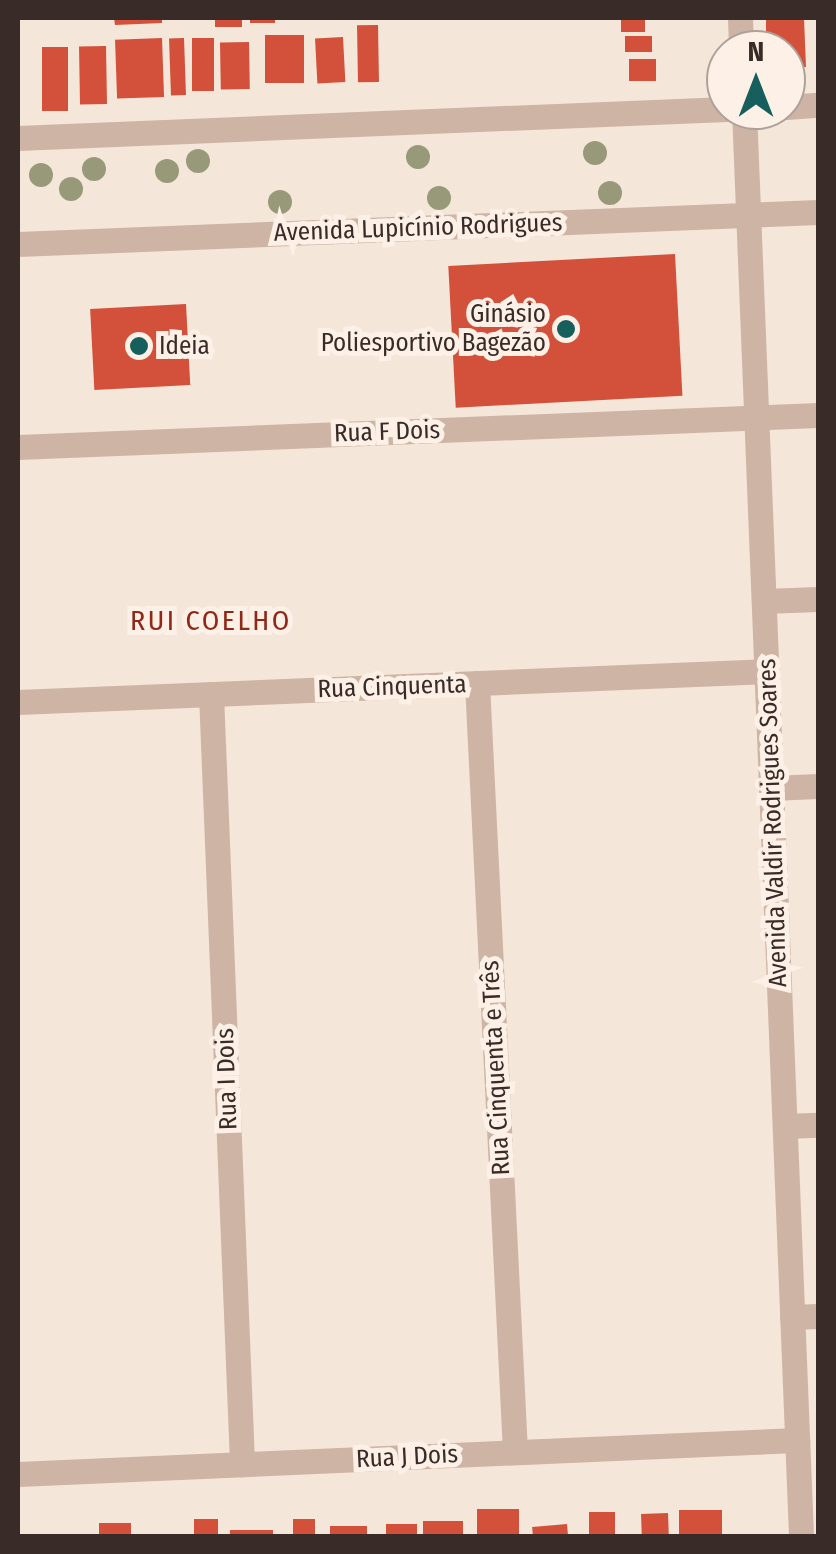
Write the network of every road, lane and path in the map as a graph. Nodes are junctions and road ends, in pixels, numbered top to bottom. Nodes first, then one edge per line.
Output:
1 (706, 110) edge
2 (745, 130) edge
3 (18, 138) edge
4 (818, 212) edge
5 (748, 215) junction
6 (18, 244) edge
7 (818, 415) edge
8 (756, 417) junction
9 (18, 448) edge
10 (818, 599) edge
11 (764, 602) junction
12 (766, 671) junction
13 (477, 683) junction
14 (211, 694) junction
15 (18, 702) edge
16 (818, 786) edge
17 (771, 788) junction
18 (818, 1125) edge
19 (785, 1126) junction
20 (806, 1317) edge
21 (797, 1440) junction
22 (515, 1452) junction
23 (242, 1464) junction
24 (18, 1474) edge
25 (809, 1504) edge
26 (801, 1536) edge

1 - 3 street
2 - 5 street, Avenida Valdir Rodrigues Soares
4 - 5 street, Avenida Lupicínio Rodrigues
5 - 6 street, Avenida Lupicínio Rodrigues
5 - 8 street, Avenida Valdir Rodrigues Soares
7 - 8 street, Rua F Dois
8 - 9 street, Rua F Dois
8 - 11 street, Avenida Valdir Rodrigues Soares
10 - 11 street
11 - 12 street, Avenida Valdir Rodrigues Soares
12 - 13 street, Rua Cinquenta
12 - 17 street, Avenida Valdir Rodrigues Soares
13 - 14 street, Rua Cinquenta
13 - 22 street, Rua Cinquenta e Três
14 - 15 street, Rua Cinquenta
14 - 23 street, Rua I Dois
16 - 17 street
17 - 19 street, Avenida Valdir Rodrigues Soares
18 - 19 street
19 - 20 street, Avenida Valdir Rodrigues Soares
20 - 21 street, Avenida Valdir Rodrigues Soares
21 - 22 street, Rua J Dois
21 - 25 street, Avenida Valdir Rodrigues Soares
22 - 23 street, Rua J Dois
23 - 24 street, Rua J Dois
25 - 26 street, Avenida Valdir Rodrigues Soares

